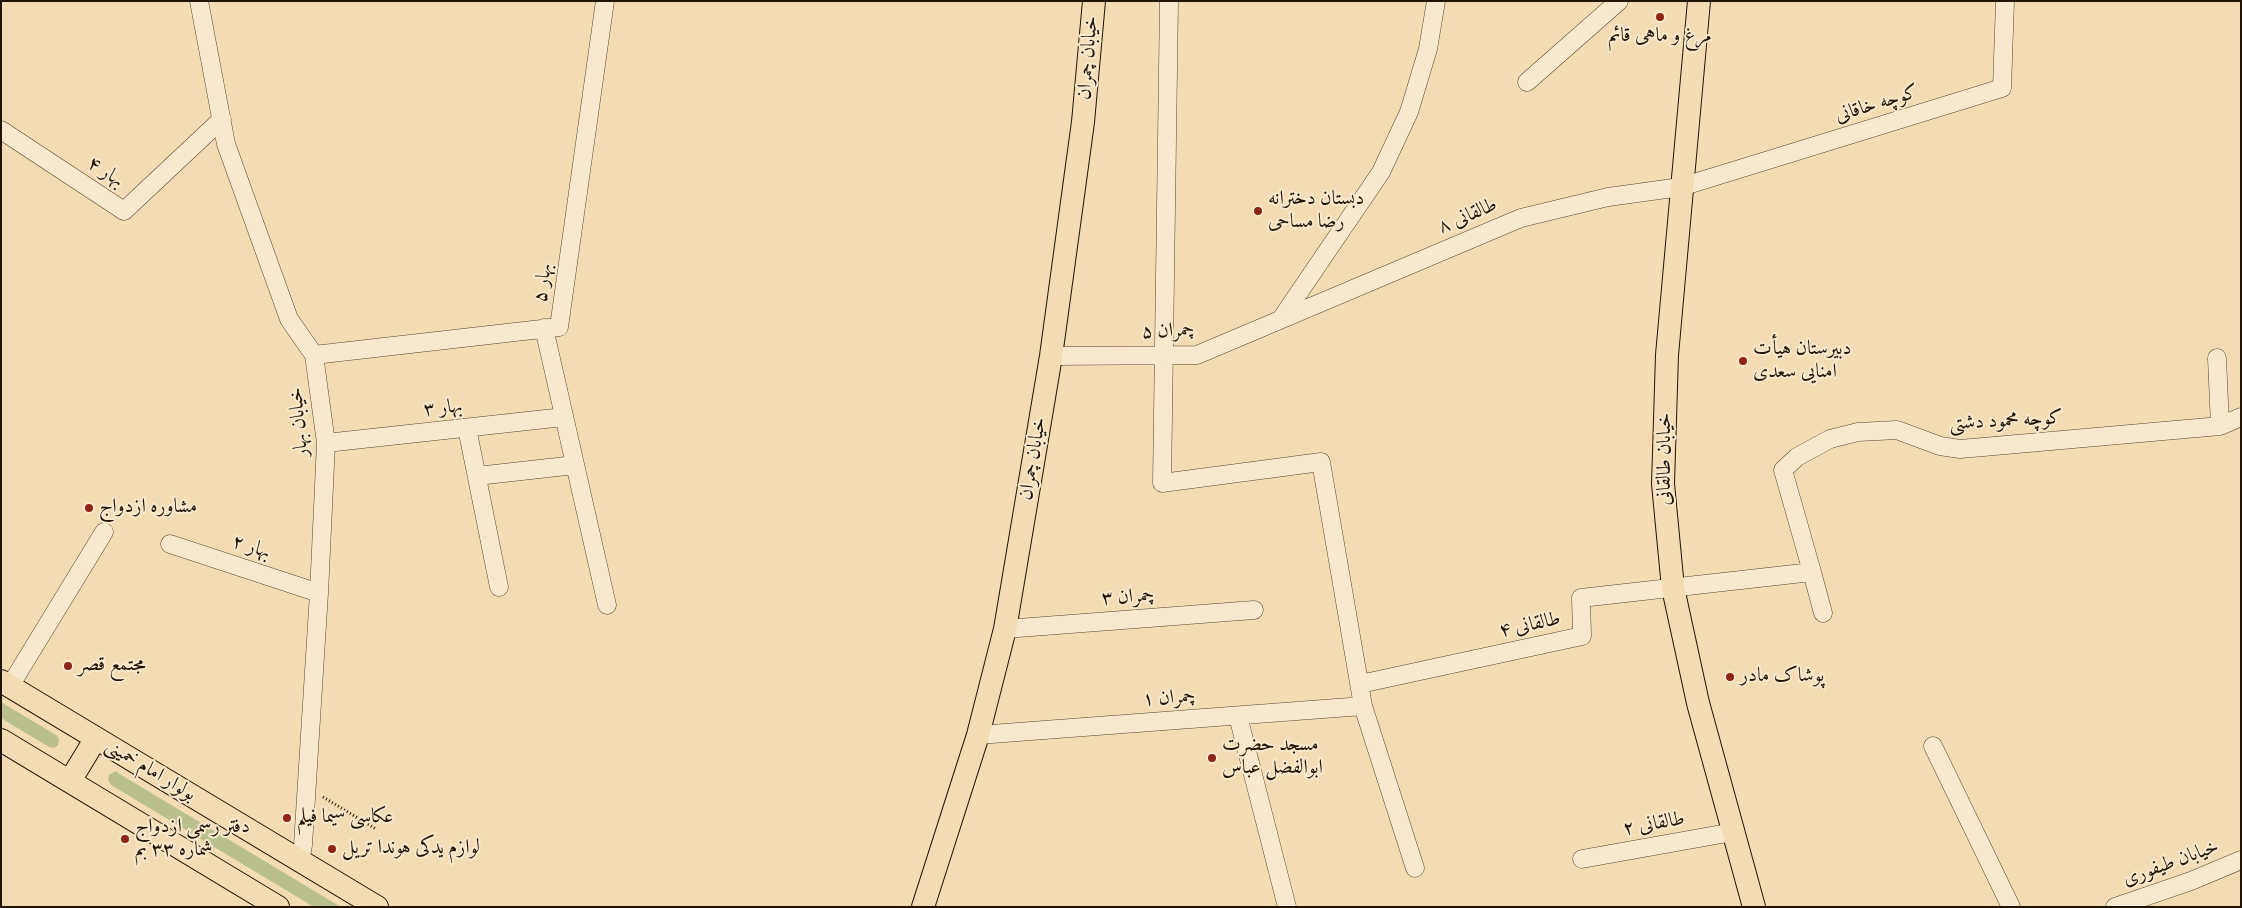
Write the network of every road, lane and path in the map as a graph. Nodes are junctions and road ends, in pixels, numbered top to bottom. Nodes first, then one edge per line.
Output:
1 (199, 1) edge
2 (605, 1) edge
3 (1094, 1) edge
4 (1169, 1) edge
5 (1436, 1) edge
6 (1619, 1) edge
7 (1699, 1) edge
8 (2005, 1) edge
9 (1527, 82) dead end
10 (222, 119) junction
11 (1, 130) edge
12 (1681, 187) junction
13 (1280, 320) junction
14 (544, 328) junction
15 (314, 355) junction
16 (1164, 355) junction
17 (1051, 356) junction
18 (2217, 358) dead end
19 (2241, 417) edge
20 (564, 418) junction
21 (2220, 426) junction
22 (468, 428) junction
23 (326, 443) junction
24 (575, 465) junction
25 (477, 476) junction
26 (104, 532) dead end
27 (170, 544) dead end
28 (1812, 572) junction
29 (499, 587) dead end
30 (1672, 588) junction
31 (319, 593) junction
32 (607, 605) dead end
33 (1254, 610) dead end
34 (1823, 613) dead end
35 (1005, 629) junction
36 (6, 683) edge
37 (1360, 684) junction
38 (1363, 706) junction
39 (1238, 716) junction
40 (978, 735) junction
41 (96, 738) junction
42 (1, 740) edge
43 (1933, 746) dead end
44 (70, 781) junction
45 (307, 787) junction
46 (376, 829) dead end
47 (1734, 832) junction
48 (1582, 859) dead end
49 (2241, 860) edge
50 (300, 861) junction
51 (1415, 868) dead end
52 (278, 907) edge
53 (377, 907) edge
54 (923, 907) edge
55 (1287, 907) edge
56 (1754, 907) edge
57 (2011, 907) edge
58 (2115, 907) edge

1 - 10 street, خیابان بهار
2 - 14 street, بهار ۵
3 - 17 main road, خیابان چمران
4 - 16 street
5 - 13 street
6 - 9 street
7 - 12 main road, خیابان طالقانی
8 - 12 street, کوچه خاقانی
10 - 11 street, بهار ۴
10 - 15 street, خیابان بهار
12 - 13 street, طالقانی ۸
12 - 30 main road, خیابان طالقانی
13 - 16 street, چمران ۵
14 - 15 street, بهار ۵
14 - 20 street
15 - 23 street, خیابان بهار
16 - 17 street, چمران ۵
16 - 37 street
17 - 35 main road, خیابان چمران
18 - 21 street
19 - 21 street
20 - 22 street, بهار ۳
20 - 24 street
21 - 28 street, کوچه محمود دشتی
22 - 23 street, بهار ۳
22 - 25 street
23 - 31 street, خیابان بهار
24 - 25 street
24 - 32 street
25 - 29 street
26 - 36 street
27 - 31 street, بهار ۲
28 - 30 street
28 - 34 street
30 - 37 street, طالقانی ۴
30 - 47 main road, خیابان طالقانی
31 - 45 street, خیابان بهار
33 - 35 street, چمران ۳
35 - 40 main road, خیابان چمران
36 - 41 main road, بولوار امام خمینی
37 - 38 street
38 - 39 street, چمران ۱
38 - 51 street
39 - 40 street, چمران ۱
39 - 55 street
40 - 54 main road, خیابان چمران
41 - 44 main road
41 - 50 main road, بولوار امام خمینی
42 - 44 main road
43 - 57 street
44 - 52 main road
45 - 46 path
45 - 50 street, خیابان بهار
47 - 48 street, طالقانی ۲
47 - 56 main road, خیابان طالقانی
49 - 58 street, خیابان طیفوری
50 - 53 main road, بولوار امام خمینی

